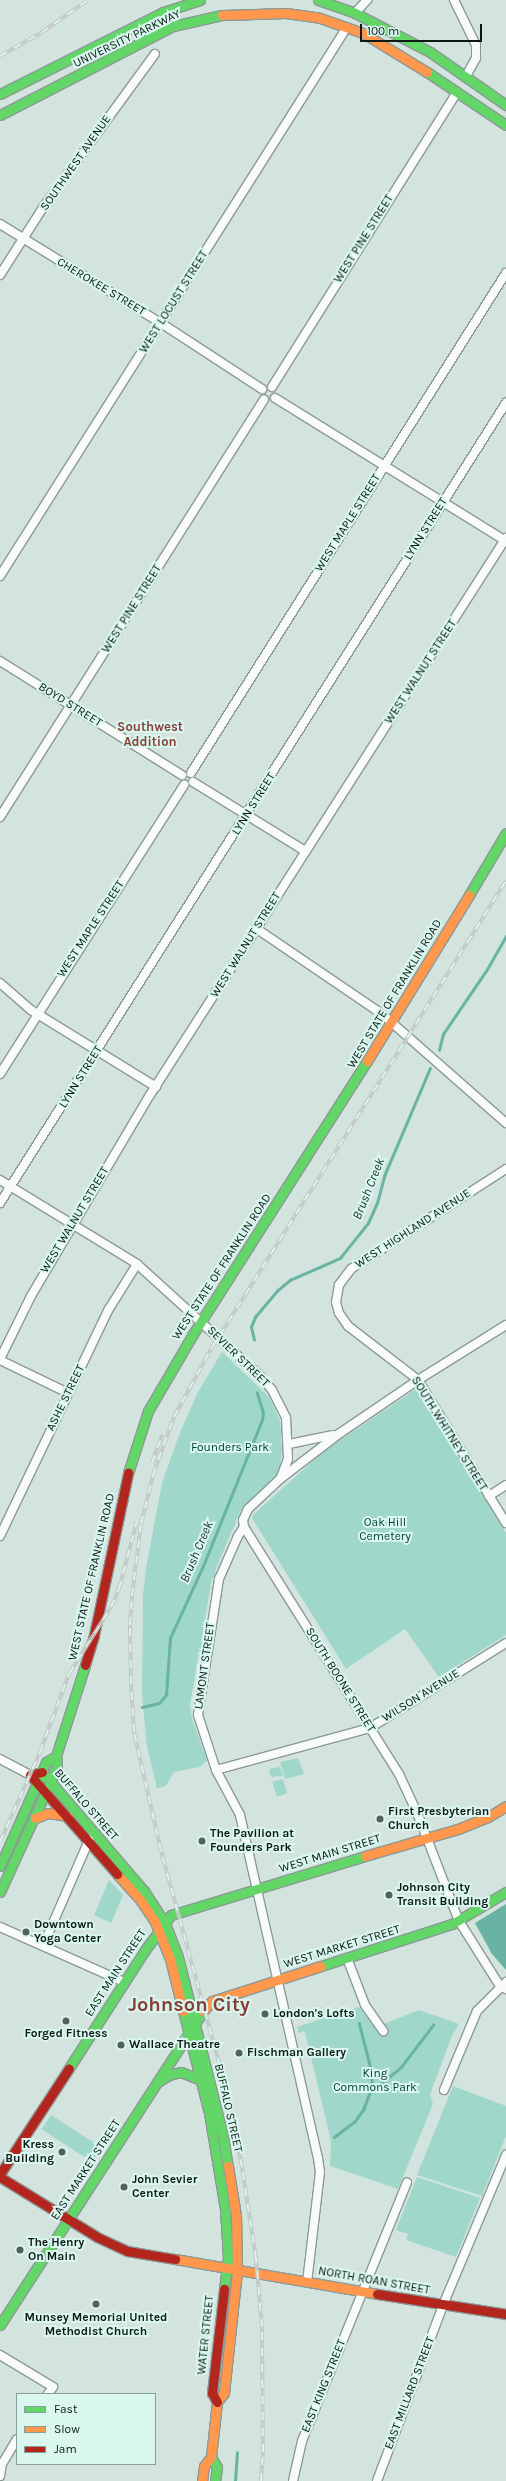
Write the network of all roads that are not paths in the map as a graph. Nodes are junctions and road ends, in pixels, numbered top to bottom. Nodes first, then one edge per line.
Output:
1 (200, 0) edge
2 (318, 0) edge
3 (367, 0) edge
4 (454, 0) edge
5 (356, 13) junction
6 (347, 27) junction
7 (155, 54) dead end
8 (466, 76) junction
9 (27, 80) junction
10 (457, 92) junction
11 (0, 94) edge
12 (36, 97) junction
13 (506, 105) edge
14 (0, 115) edge
15 (506, 125) edge
16 (0, 224) edge
17 (23, 239) junction
18 (506, 273) edge
19 (0, 276) edge
20 (160, 323) junction
21 (272, 387) junction
22 (262, 389) junction
23 (275, 398) junction
24 (264, 400) junction
25 (506, 403) edge
26 (384, 466) junction
27 (443, 502) junction
28 (506, 540) edge
29 (0, 576) edge
30 (0, 660) edge
31 (71, 706) junction
32 (191, 773) junction
33 (182, 775) junction
34 (193, 782) junction
35 (184, 785) junction
36 (246, 816) junction
37 (0, 817) edge
38 (506, 833) edge
39 (305, 851) junction
40 (257, 929) junction
41 (0, 983) edge
42 (38, 1014) junction
43 (392, 1023) junction
44 (97, 1051) junction
45 (0, 1074) edge
46 (156, 1087) junction
47 (506, 1123) edge
48 (506, 1169) edge
49 (0, 1180) edge
50 (10, 1187) junction
51 (0, 1203) edge
52 (72, 1224) junction
53 (137, 1264) junction
54 (336, 1302) joint
55 (202, 1322) junction
56 (506, 1325) edge
57 (0, 1360) edge
58 (418, 1380) junction
59 (68, 1393) junction
60 (340, 1432) junction
61 (289, 1444) junction
62 (280, 1479) junction
63 (506, 1485) edge
64 (489, 1496) junction
65 (506, 1523) edge
66 (244, 1527) junction
67 (0, 1536) edge
68 (506, 1644) edge
69 (370, 1728) junction
70 (56, 1756) junction
71 (0, 1759) edge
72 (216, 1770) junction
73 (42, 1772) junction
74 (30, 1775) junction
75 (51, 1782) junction
76 (37, 1784) junction
77 (46, 1793) junction
78 (506, 1806) edge
79 (68, 1816) junction
80 (35, 1818) junction
81 (427, 1838) junction
82 (89, 1840) junction
83 (0, 1866) edge
84 (257, 1888) junction
85 (0, 1892) edge
86 (506, 1892) edge
87 (459, 1921) junction
88 (162, 1926) junction
89 (0, 1927) edge
90 (43, 1946) junction
91 (347, 1958) junction
92 (277, 1980) junction
93 (124, 1982) junction
94 (504, 1986) edge
95 (192, 2027) junction
96 (383, 2031) dead end
97 (201, 2080) junction
98 (157, 2082) junction
99 (444, 2090) dead end
100 (506, 2155) edge
101 (0, 2175) edge
102 (407, 2184) dead end
103 (68, 2219) junction
104 (226, 2270) junction
105 (237, 2272) junction
106 (307, 2282) junction
107 (361, 2292) junction
108 (443, 2305) junction
109 (506, 2314) edge
110 (0, 2326) edge
111 (0, 2355) edge
112 (49, 2393) edge
113 (217, 2402) junction
114 (16, 2441) edge
115 (211, 2457) junction
116 (0, 2476) edge
117 (202, 2481) edge
118 (215, 2481) edge
119 (293, 2481) edge
120 (377, 2481) edge

1 - 9 main road, UNIVERSITY PARKWAY
2 - 5 main road
3 - 5 street
4 - 8 street
5 - 6 main road
5 - 8 main road
6 - 10 main road, UNIVERSITY PARKWAY
6 - 12 main road, UNIVERSITY PARKWAY
6 - 20 street, WEST LOCUST STREET
7 - 17 street, SOUTHWEST AVENUE
8 - 10 main road
8 - 13 main road
9 - 11 main road, UNIVERSITY PARKWAY
9 - 12 main road
10 - 15 main road, UNIVERSITY PARKWAY
10 - 21 street, WEST PINE STREET
12 - 14 main road, UNIVERSITY PARKWAY
16 - 17 street, CHEROKEE STREET
17 - 19 street, SOUTHWEST AVENUE
17 - 20 street, CHEROKEE STREET
18 - 26 street, WEST MAPLE STREET
20 - 22 street, CHEROKEE STREET
20 - 29 street, WEST LOCUST STREET
21 - 22 street
21 - 23 street
22 - 24 street
23 - 24 street
23 - 26 street
24 - 31 street, WEST PINE STREET
25 - 27 street, LYNN STREET
26 - 27 street
26 - 32 street, WEST MAPLE STREET
27 - 28 street
27 - 36 street, LYNN STREET
28 - 39 street, WEST WALNUT STREET
30 - 31 street, BOYD STREET
31 - 33 street, BOYD STREET
31 - 37 street, WEST PINE STREET
32 - 33 street
32 - 34 street
33 - 35 street
34 - 35 street
34 - 36 street
35 - 42 street, WEST MAPLE STREET
36 - 39 street
36 - 44 street, LYNN STREET
38 - 43 main road, WEST STATE OF FRANKLIN ROAD
39 - 40 street, WEST WALNUT STREET
40 - 43 street
40 - 46 street, WEST WALNUT STREET
41 - 42 street
42 - 44 street
42 - 45 street, WEST MAPLE STREET
43 - 47 street
43 - 55 main road, WEST STATE OF FRANKLIN ROAD
44 - 46 street
44 - 50 street, LYNN STREET
46 - 52 street, WEST WALNUT STREET
48 - 54 street, WEST HIGHLAND AVENUE
49 - 50 street, SEVIER STREET
50 - 51 street, LYNN STREET
50 - 52 street, SEVIER STREET
52 - 53 street, SEVIER STREET
52 - 57 street, WEST WALNUT STREET
53 - 55 street, SEVIER STREET
53 - 59 street, ASHE STREET
54 - 58 street, SOUTH WHITNEY STREET
55 - 61 street, SEVIER STREET
55 - 70 main road, WEST STATE OF FRANKLIN ROAD
56 - 58 street, LAMONT STREET
57 - 59 street
58 - 60 street, LAMONT STREET
58 - 64 street, SOUTH WHITNEY STREET
59 - 67 street, ASHE STREET
60 - 61 street, LAMONT STREET
60 - 62 street, LAMONT STREET
61 - 62 street, LAMONT STREET
62 - 66 street, LAMONT STREET
63 - 64 street
64 - 65 street, SOUTH WHITNEY STREET
66 - 69 street, SOUTH BOONE STREET
66 - 72 street, LAMONT STREET
68 - 69 street, WILSON AVENUE
69 - 72 street, WILSON AVENUE
69 - 81 street, SOUTH BOONE STREET
70 - 73 main road, WEST STATE OF FRANKLIN ROAD
70 - 75 main road, WEST STATE OF FRANKLIN ROAD
71 - 74 street, BUFFALO STREET
72 - 84 street, LAMONT STREET
73 - 74 main road, BUFFALO STREET
73 - 75 main road, BUFFALO STREET
73 - 76 main road, WEST STATE OF FRANKLIN ROAD
74 - 76 main road, BUFFALO STREET
75 - 77 main road, WEST STATE OF FRANKLIN ROAD
75 - 88 main road, BUFFALO STREET
76 - 77 main road, BUFFALO STREET
76 - 83 main road, WEST STATE OF FRANKLIN ROAD
77 - 79 main road, BUFFALO STREET
77 - 80 main road, WEST STATE OF FRANKLIN ROAD
78 - 81 main road, WEST MAIN STREET
79 - 80 main road
79 - 82 main road, BUFFALO STREET
80 - 85 main road, WEST STATE OF FRANKLIN ROAD
81 - 84 main road, WEST MAIN STREET
81 - 87 street, SOUTH BOONE STREET
82 - 88 main road, BUFFALO STREET
82 - 90 street
84 - 88 main road, WEST MAIN STREET
84 - 92 street, LAMONT STREET
86 - 87 main road, WEST MARKET STREET
87 - 91 main road, WEST MARKET STREET
87 - 94 street, SOUTH BOONE STREET
88 - 93 main road, EAST MAIN STREET
88 - 95 main road, BUFFALO STREET
89 - 90 street
90 - 93 street
91 - 92 main road, WEST MARKET STREET
91 - 96 street
92 - 95 main road, WEST MARKET STREET
92 - 106 street, LAMONT STREET
93 - 101 main road, EAST MAIN STREET
94 - 99 street
95 - 97 main road, BUFFALO STREET
95 - 98 main road, EAST MARKET STREET
95 - 105 main road, BUFFALO STREET
97 - 98 main road
97 - 104 main road, BUFFALO STREET
98 - 103 main road, EAST MARKET STREET
100 - 108 street, EAST MILLARD STREET
101 - 103 main road, NORTH ROAN STREET
102 - 107 street, EAST KING STREET
103 - 104 main road, NORTH ROAN STREET
103 - 110 main road, EAST MARKET STREET
104 - 105 main road, NORTH ROAN STREET
104 - 113 main road, WATER STREET
105 - 106 main road, NORTH ROAN STREET
105 - 113 main road, WATER STREET
106 - 107 main road, NORTH ROAN STREET
107 - 108 main road, NORTH ROAN STREET
107 - 119 street, EAST KING STREET
108 - 109 main road, NORTH ROAN STREET
108 - 120 street, EAST MILLARD STREET
111 - 112 street
113 - 115 main road, WATER STREET
114 - 116 street
115 - 117 main road, WATER STREET
115 - 118 main road, WATER STREET

